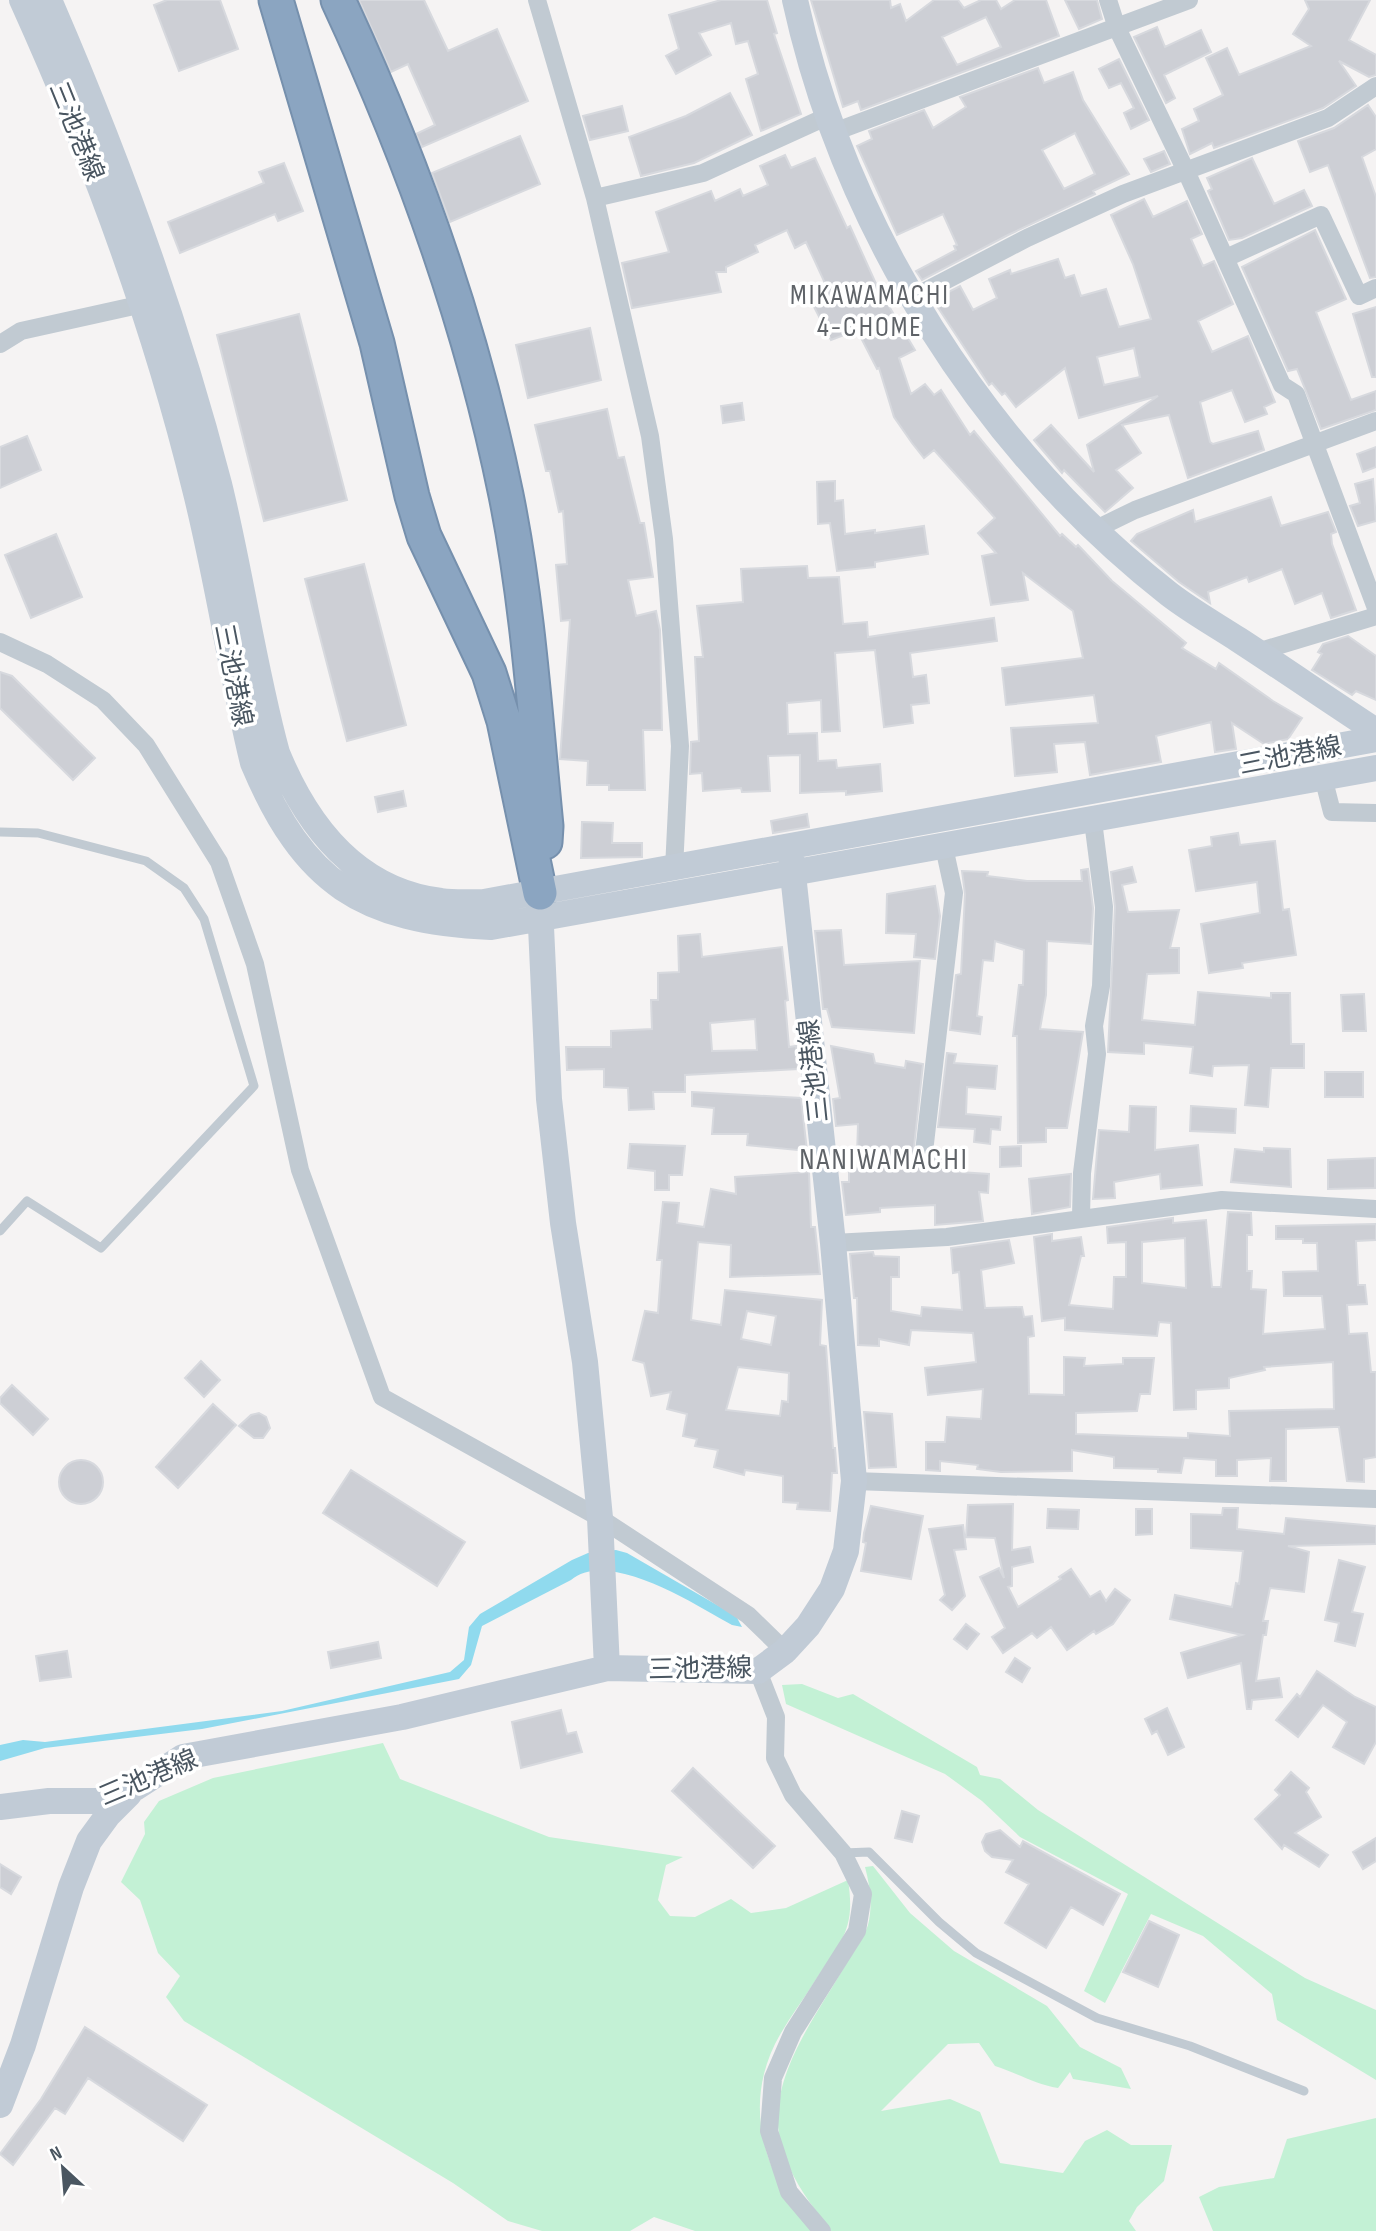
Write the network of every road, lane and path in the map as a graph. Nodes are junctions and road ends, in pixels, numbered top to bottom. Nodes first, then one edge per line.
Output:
1 (22, 0) edge
2 (49, 0) edge
3 (276, 0) edge
4 (338, 0) edge
5 (537, 0) edge
6 (795, 0) edge
7 (1108, 0) edge
8 (1189, 0) edge
9 (1117, 28) junction
10 (1376, 86) edge
11 (831, 124) junction
12 (1186, 171) junction
13 (595, 198) junction
14 (1226, 258) junction
15 (1376, 288) edge
16 (912, 298) junction
17 (154, 302) junction
18 (0, 344) edge
19 (1376, 421) edge
20 (1316, 444) junction
21 (1096, 529) junction
22 (1376, 608) edge
23 (1376, 616) edge
24 (0, 642) edge
25 (1257, 652) junction
26 (1376, 731) edge
27 (1376, 738) edge
28 (1376, 768) edge
29 (1323, 777) junction
30 (1376, 813) edge
31 (1093, 821) junction
32 (0, 832) edge
33 (944, 847) junction
34 (790, 848) junction
35 (674, 869) junction
36 (793, 874) junction
37 (540, 907) junction
38 (924, 1152) dead end
39 (1376, 1209) edge
40 (1081, 1217) junction
41 (0, 1231) edge
42 (833, 1242) junction
43 (854, 1481) junction
44 (1376, 1499) edge
45 (600, 1518) junction
46 (785, 1651) junction
47 (607, 1668) junction
48 (758, 1671) junction
49 (135, 1788) junction
50 (0, 1807) edge
51 (843, 1853) junction
52 (1304, 2091) dead end
53 (0, 2105) edge
54 (822, 2231) edge

1 - 17 main road, 三池港線
2 - 17 main road, 三池港線
3 - 37 highway
4 - 37 highway
5 - 13 street
6 - 11 main road
7 - 9 street
8 - 9 street
9 - 11 street
9 - 12 street
10 - 12 street
11 - 13 street
11 - 16 main road
12 - 14 street
12 - 16 street
13 - 35 street
14 - 15 street
14 - 20 street
16 - 21 main road
17 - 18 street
17 - 37 main road, 三池港線
19 - 20 street
20 - 21 street
20 - 22 street
21 - 25 main road
23 - 25 street
24 - 45 street
25 - 26 main road
27 - 34 main road, 三池港線
28 - 29 main road, 三池港線
29 - 30 street
29 - 31 main road, 三池港線
31 - 33 main road, 三池港線
31 - 40 street
32 - 41 lane
33 - 36 main road, 三池港線
33 - 38 street
34 - 35 main road, 三池港線
34 - 36 main road, 三池港線
35 - 37 main road, 三池港線
36 - 37 main road, 三池港線
36 - 42 main road, 三池港線
37 - 45 main road
39 - 40 street
40 - 42 street
42 - 43 main road, 三池港線
43 - 44 street
43 - 46 main road, 三池港線
45 - 46 street
45 - 47 main road
46 - 48 main road, 三池港線
47 - 48 main road, 三池港線
47 - 49 main road, 三池港線
48 - 51 street
49 - 50 main road, 三池港線
49 - 53 main road
51 - 52 lane
51 - 54 street

